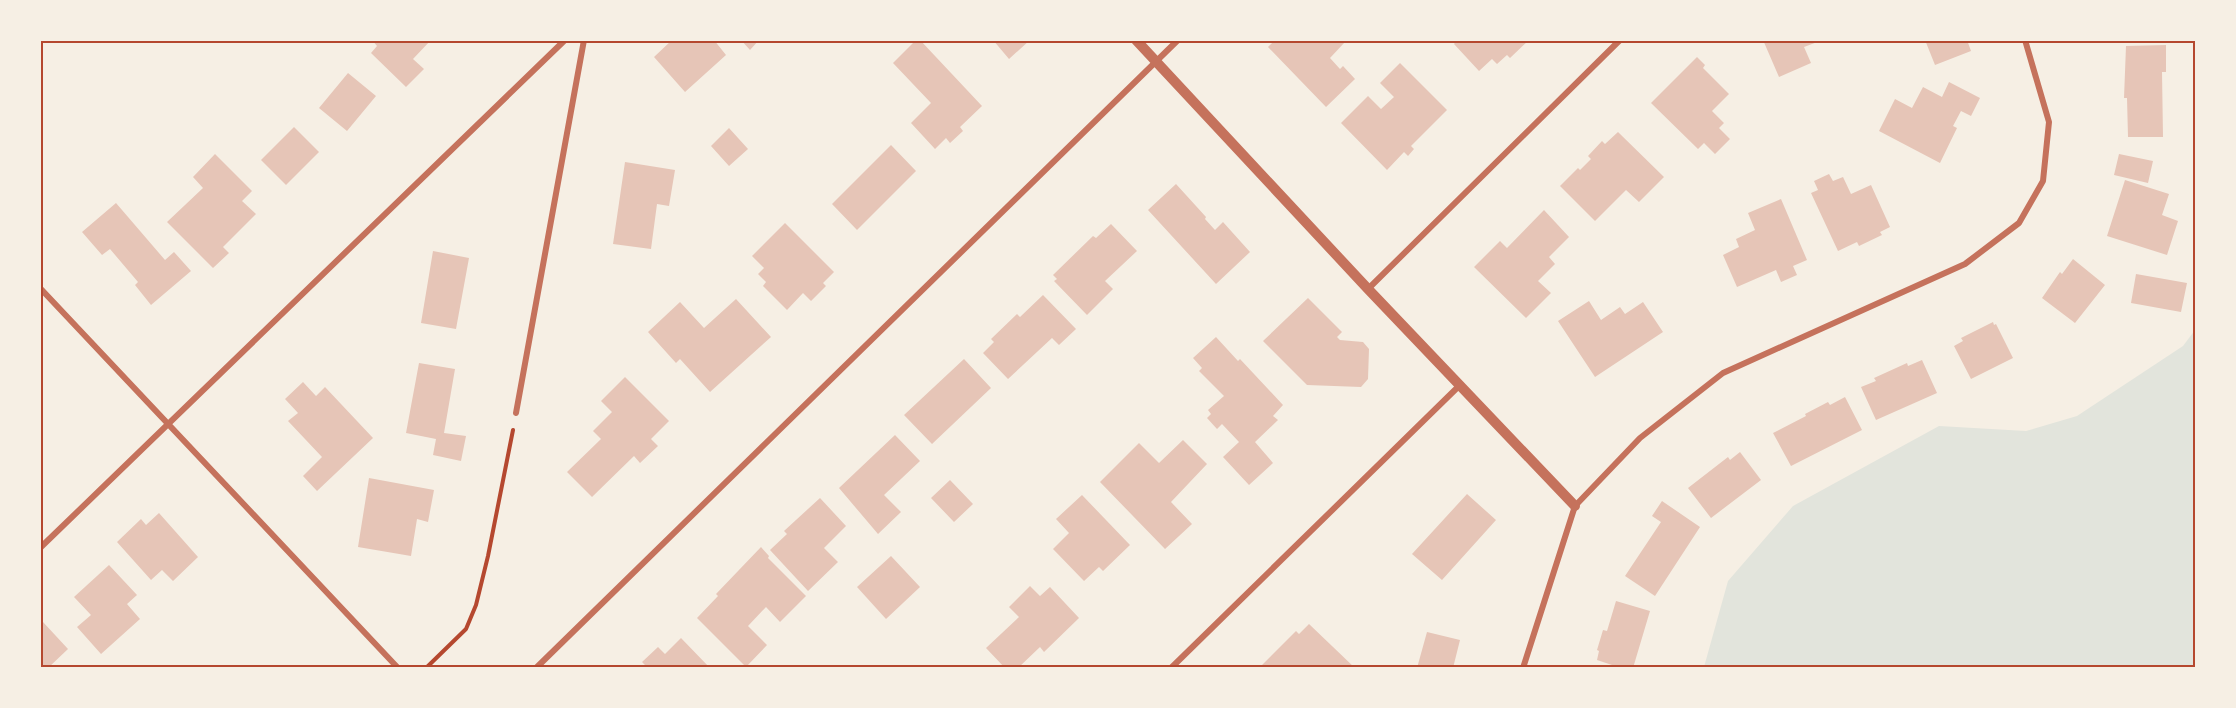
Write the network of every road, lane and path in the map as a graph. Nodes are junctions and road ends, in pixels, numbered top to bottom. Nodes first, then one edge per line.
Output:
1 (565, 40) edge
2 (584, 40) edge
3 (1136, 40) edge
4 (1178, 40) edge
5 (1620, 40) edge
6 (2025, 40) edge
7 (1156, 61) junction
8 (40, 288) edge
9 (1368, 289) junction
10 (1461, 385) junction
11 (516, 413) joint
12 (168, 425) junction
13 (1575, 506) junction
14 (40, 548) edge
15 (398, 668) edge
16 (426, 668) edge
17 (536, 668) edge
18 (1171, 668) edge
19 (1524, 668) edge

1 - 12 street
2 - 11 street
3 - 7 street
4 - 7 street
5 - 9 street
6 - 13 street
7 - 9 street
7 - 17 street
8 - 12 street
9 - 10 street
10 - 13 street
10 - 18 street
11 - 16 path
12 - 14 street
12 - 15 street
13 - 19 street

